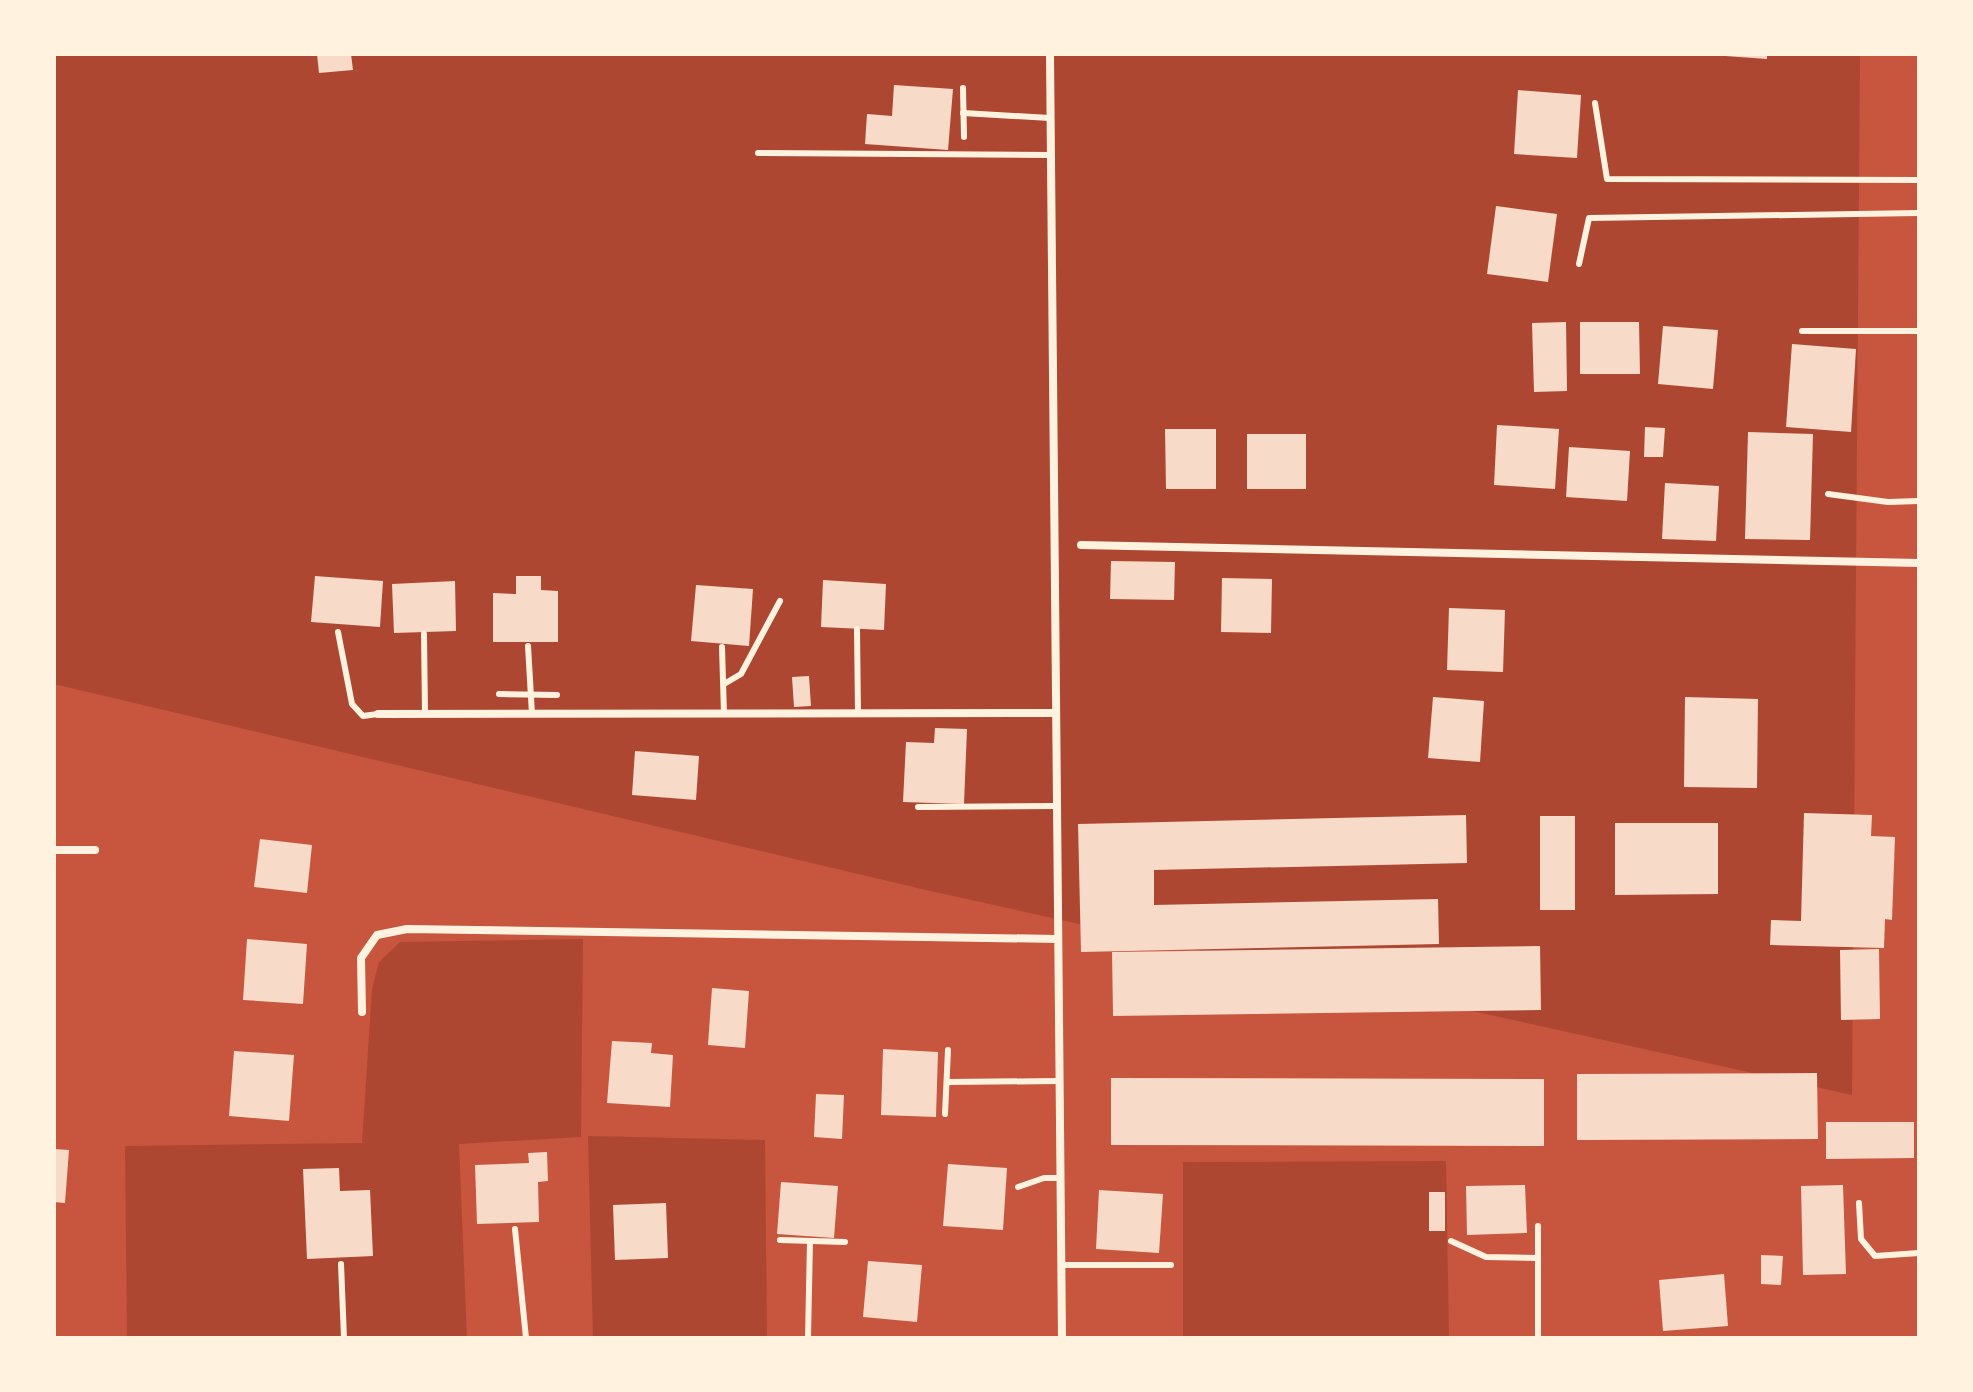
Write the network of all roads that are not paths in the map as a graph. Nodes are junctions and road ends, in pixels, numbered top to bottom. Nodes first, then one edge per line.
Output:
1 (1050, 54) edge
2 (963, 88) dead end
3 (1595, 103) dead end
4 (963, 113) junction
5 (1050, 118) junction
6 (964, 137) dead end
7 (758, 153) dead end
8 (1051, 155) junction
9 (1919, 180) edge
10 (1919, 213) edge
11 (1579, 264) dead end
12 (1802, 331) dead end
13 (1919, 331) edge
14 (1828, 494) dead end
15 (1919, 501) edge
16 (1081, 545) dead end
17 (1919, 563) edge
18 (780, 601) dead end
19 (857, 629) dead end
20 (338, 632) dead end
21 (424, 634) dead end
22 (528, 646) dead end
23 (722, 647) dead end
24 (724, 684) junction
25 (499, 694) dead end
26 (532, 695) junction
27 (557, 695) dead end
28 (858, 713) junction
29 (1056, 713) junction
30 (378, 714) joint
31 (425, 714) junction
32 (532, 714) junction
33 (724, 714) junction
34 (1057, 806) junction
35 (918, 807) dead end
36 (54, 850) edge
37 (95, 850) dead end
38 (1058, 939) junction
39 (362, 1012) dead end
40 (948, 1050) dead end
41 (1060, 1081) junction
42 (947, 1082) junction
43 (945, 1114) dead end
44 (1061, 1178) junction
45 (1018, 1187) dead end
46 (1859, 1203) dead end
47 (1538, 1226) dead end
48 (515, 1229) dead end
49 (780, 1240) dead end
50 (810, 1241) junction
51 (1451, 1241) dead end
52 (845, 1242) dead end
53 (1919, 1253) edge
54 (1538, 1258) junction
55 (341, 1264) dead end
56 (1061, 1265) junction
57 (1171, 1265) dead end
58 (344, 1338) edge
59 (526, 1338) edge
60 (808, 1338) edge
61 (1062, 1338) edge
62 (1538, 1338) edge

1 - 5 street
2 - 4 lane
3 - 9 lane
4 - 5 lane
4 - 6 lane
5 - 8 street
7 - 8 lane
8 - 29 street
10 - 11 lane
12 - 13 lane
14 - 15 lane
16 - 17 street
18 - 24 lane
19 - 28 lane
20 - 30 lane
21 - 31 lane
22 - 26 lane
23 - 24 lane
24 - 33 lane
25 - 26 lane
26 - 27 lane
26 - 32 lane
28 - 29 street
28 - 33 street
29 - 34 street
30 - 31 street
31 - 32 street
32 - 33 street
34 - 35 lane
34 - 38 street
36 - 37 street
38 - 39 street
38 - 41 street
40 - 42 lane
41 - 42 lane
41 - 44 street
42 - 43 lane
44 - 45 lane
44 - 56 street
46 - 53 lane
47 - 54 lane
48 - 59 lane
49 - 50 lane
50 - 52 lane
50 - 60 lane
51 - 54 lane
54 - 62 lane
55 - 58 lane
56 - 57 lane
56 - 61 street

